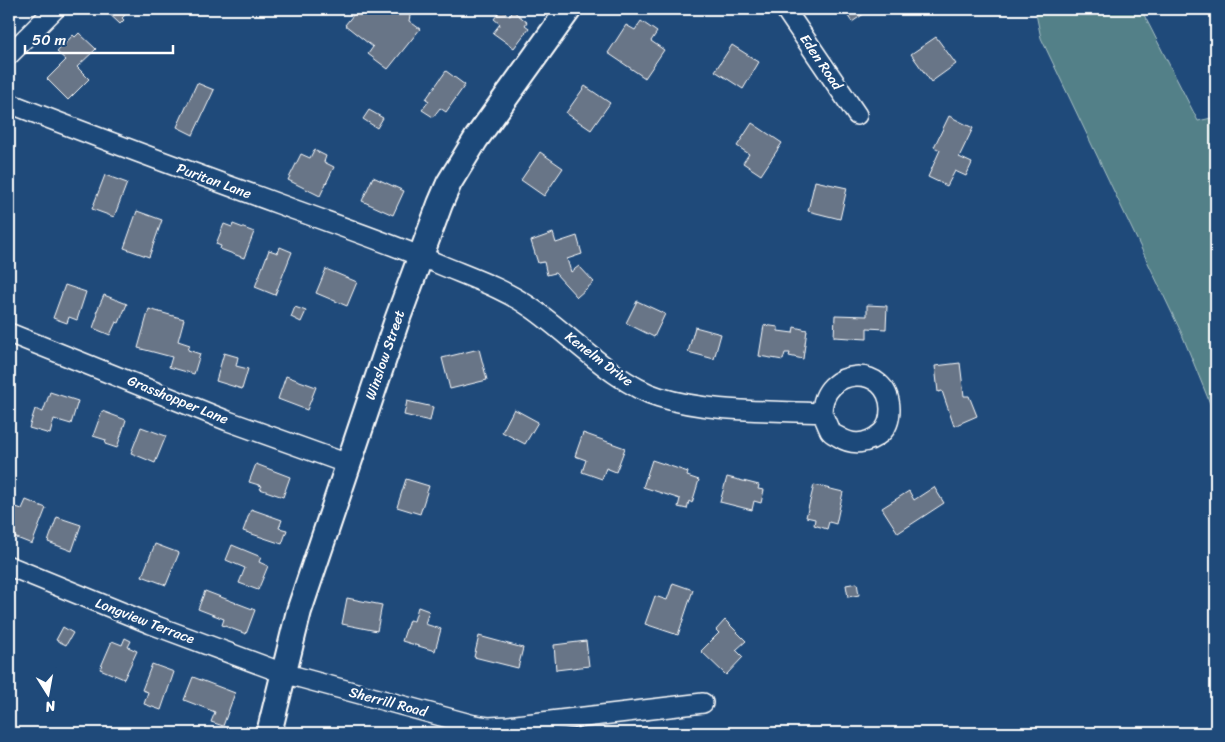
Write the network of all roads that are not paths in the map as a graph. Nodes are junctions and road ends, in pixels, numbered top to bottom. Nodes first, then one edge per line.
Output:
1 (55, 9) edge
2 (569, 9) edge
3 (785, 9) edge
4 (9, 55) edge
5 (9, 103) edge
6 (857, 115) dead end
7 (421, 256) junction
8 (9, 333) edge
9 (822, 413) dead end
10 (348, 464) junction
11 (9, 566) edge
12 (283, 673) junction
13 (703, 703) dead end
14 (269, 733) edge

1 - 4 street
2 - 7 street, Winslow Street
3 - 6 street, Eden Road
5 - 7 street, Puritan Lane
7 - 9 street, Kenelm Drive
7 - 10 street, Winslow Street
8 - 10 street, Grasshopper Lane
10 - 12 street, Winslow Street
11 - 12 street, Longview Terrace
12 - 13 street, Sherrill Road
12 - 14 street, Winslow Street

